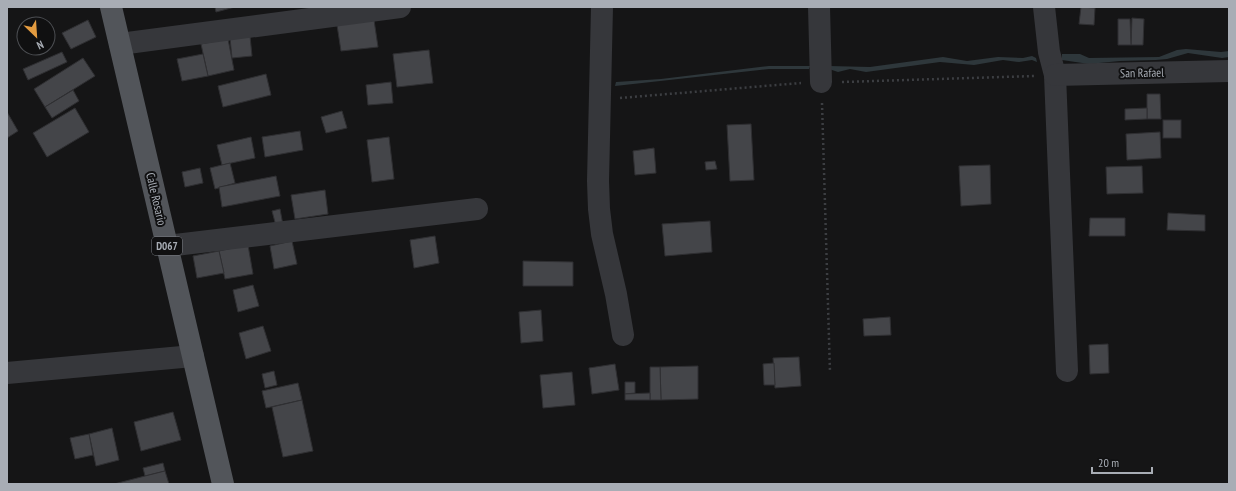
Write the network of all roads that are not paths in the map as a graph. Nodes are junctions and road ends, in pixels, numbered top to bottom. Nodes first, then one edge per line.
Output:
1 (111, 7) edge
2 (400, 7) edge
3 (602, 7) edge
4 (819, 7) edge
5 (1044, 7) edge
6 (120, 44) junction
7 (1229, 71) edge
8 (1055, 75) junction
9 (821, 82) road end
10 (477, 209) dead end
11 (167, 246) junction
12 (623, 335) dead end
13 (193, 356) junction
14 (1067, 371) dead end
15 (7, 373) edge
16 (223, 484) edge

1 - 6 main road, Calle Rosario / D067
2 - 6 street
3 - 12 street
4 - 9 street
5 - 8 street
6 - 11 main road, Calle Rosario / D067
7 - 8 street, San Rafael
8 - 14 street
10 - 11 street
11 - 13 main road, Calle Rosario / D067
13 - 15 street
13 - 16 main road, Calle Rosario / D067

